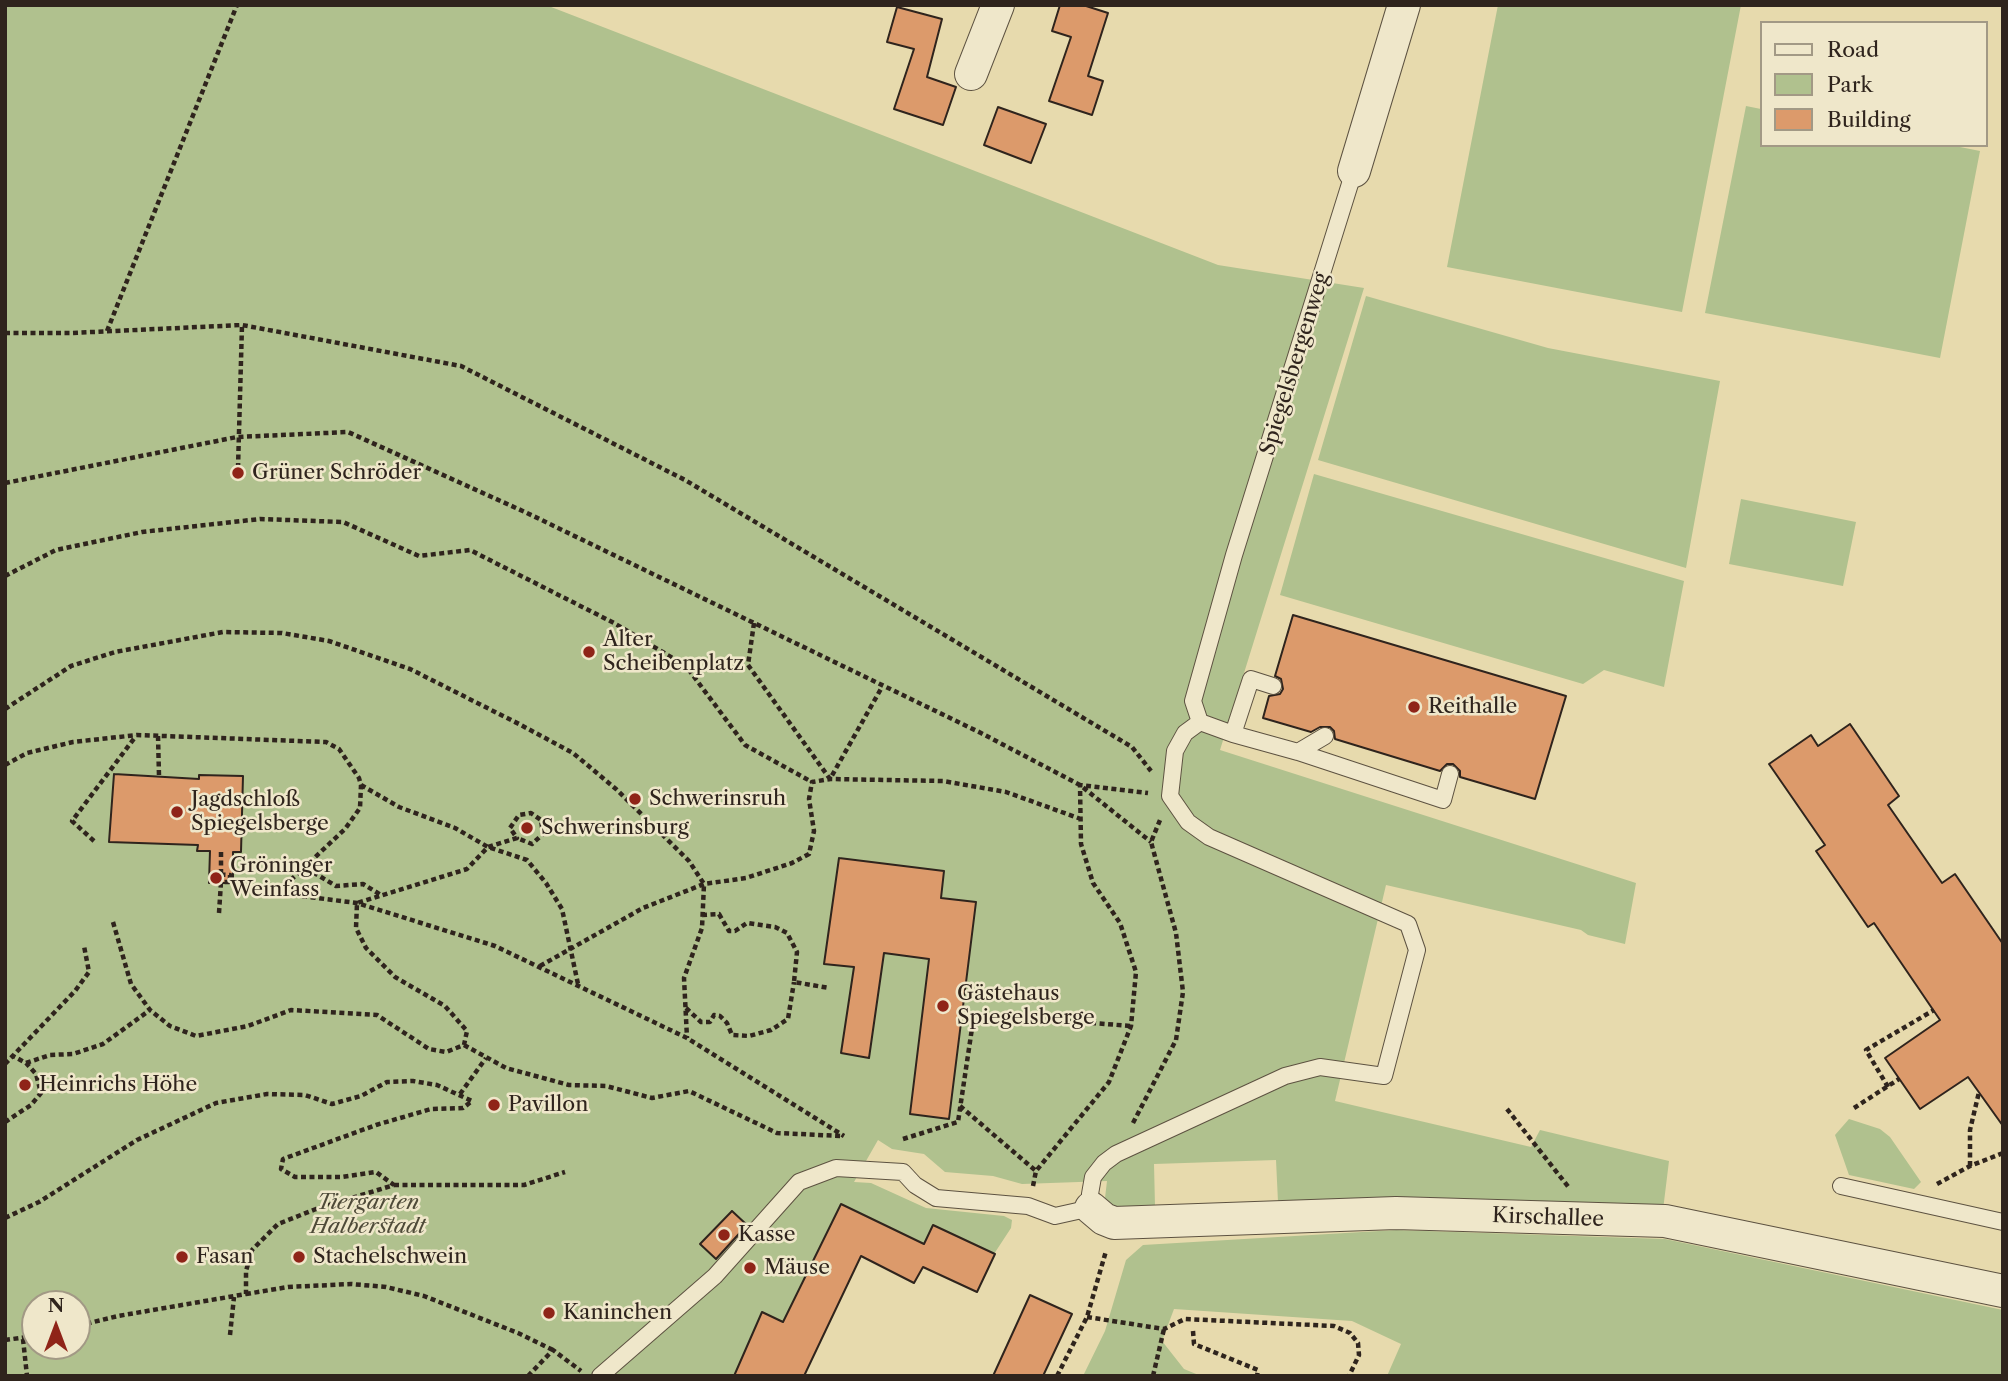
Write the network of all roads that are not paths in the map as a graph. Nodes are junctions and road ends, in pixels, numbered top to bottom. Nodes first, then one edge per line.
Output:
1 (998, 5) edge
2 (1404, 5) edge
3 (971, 74) dead end
4 (1354, 171) joint
5 (1272, 686) dead end
6 (1200, 722) junction
7 (1233, 734) junction
8 (1325, 736) dead end
9 (1298, 752) junction
10 (1450, 774) dead end
11 (1841, 1186) dead end
12 (1103, 1216) junction
13 (2003, 1222) edge
14 (2003, 1291) edge
15 (600, 1376) edge

1 - 3 street
2 - 4 street, Spiegelsbergenweg
4 - 6 lane, Spiegelsbergenweg
5 - 7 lane
6 - 7 lane
6 - 12 lane
7 - 9 lane
8 - 9 lane
9 - 10 lane
11 - 13 lane
12 - 14 street, Kirschallee
12 - 15 lane

